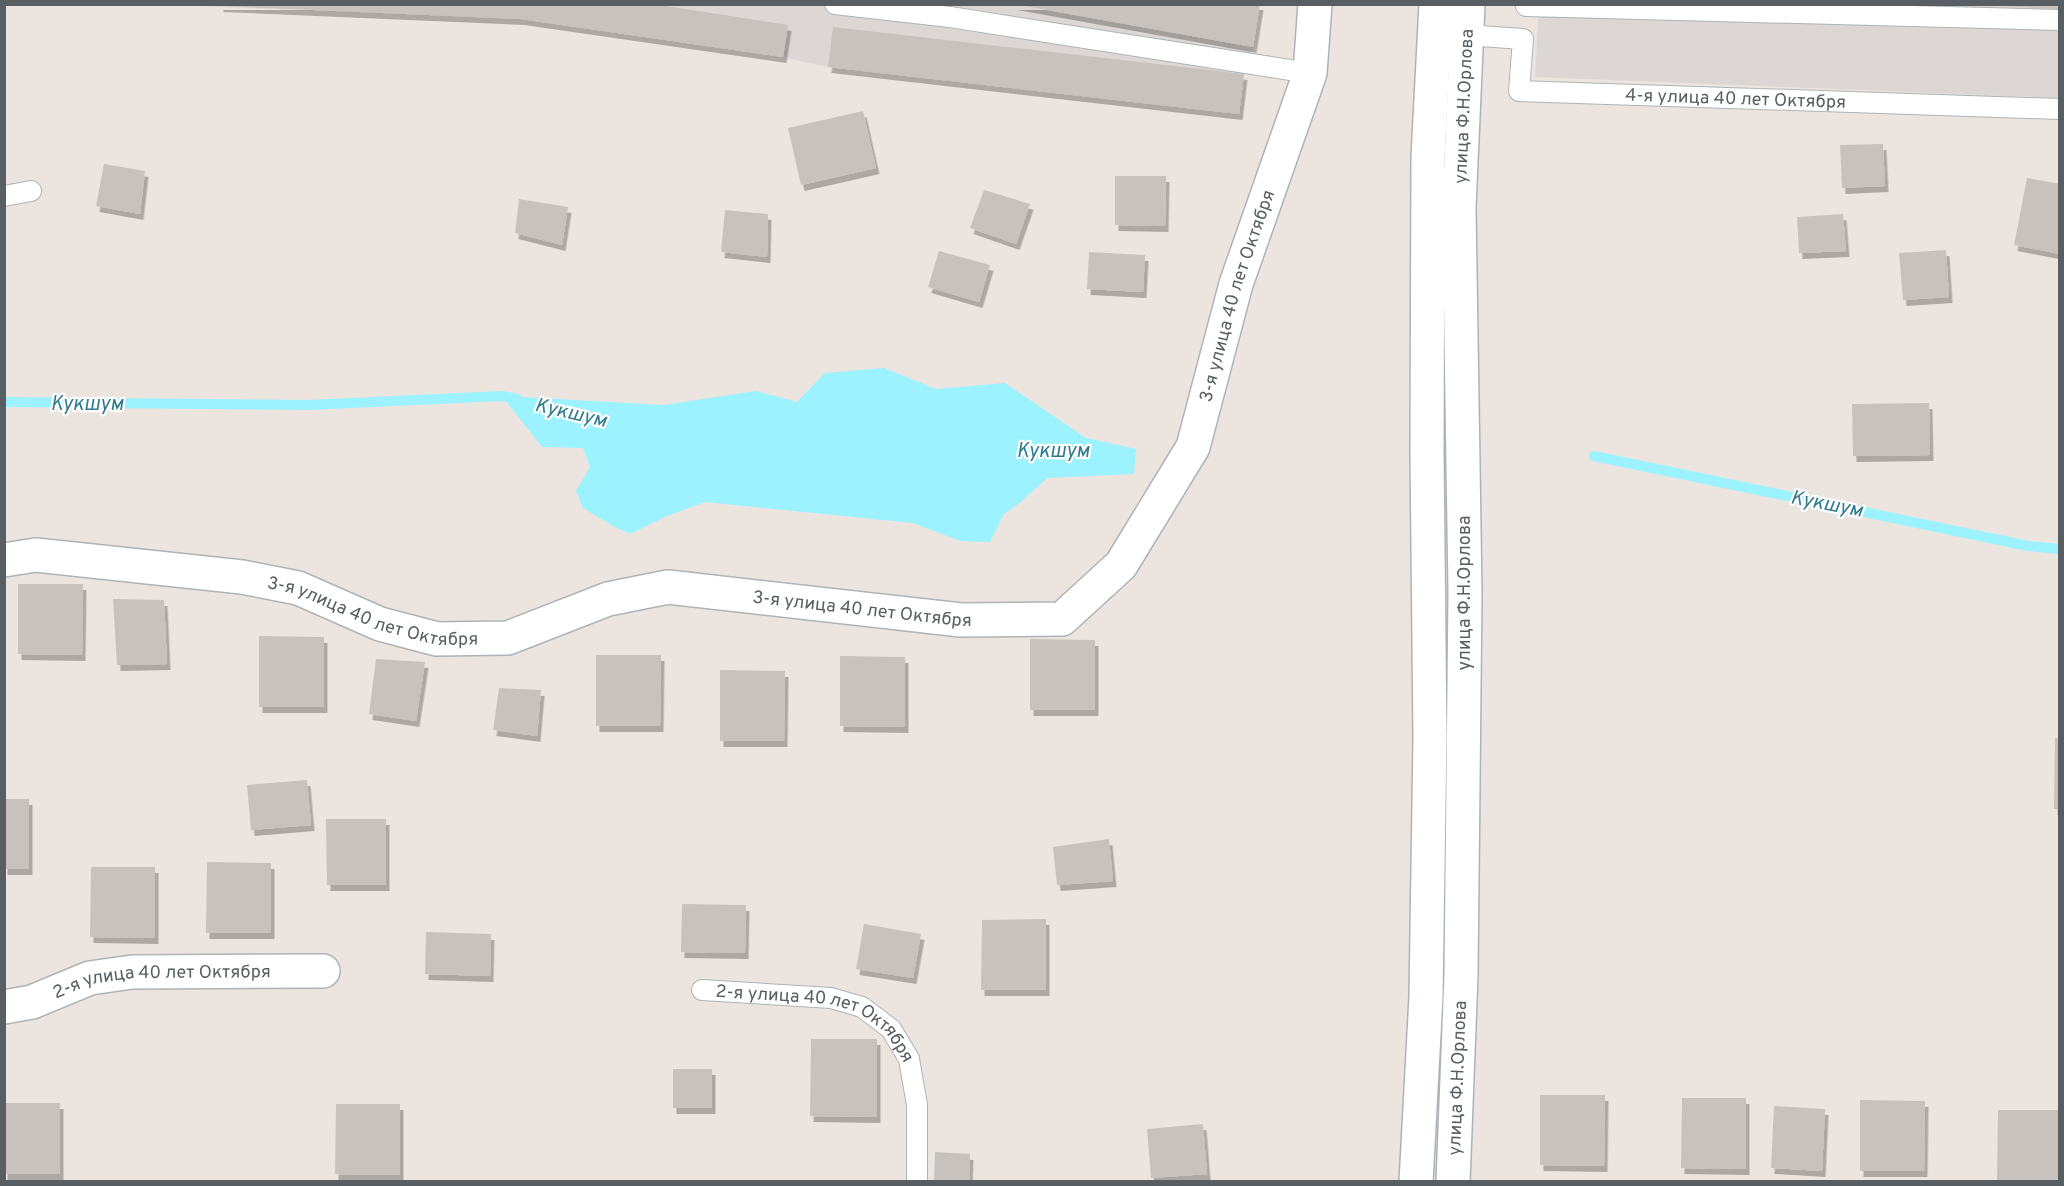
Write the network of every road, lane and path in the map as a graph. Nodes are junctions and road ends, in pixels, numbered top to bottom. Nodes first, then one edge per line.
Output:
1 (835, 4) edge
2 (1315, 4) edge
3 (1436, 4) edge
4 (1526, 5) edge
5 (951, 11) edge
6 (1467, 20) edge
7 (2060, 20) edge
8 (1523, 39) junction
9 (1310, 73) junction
10 (2060, 109) edge
11 (31, 191) dead end
12 (4, 195) edge
13 (4, 560) edge
14 (323, 971) dead end
15 (702, 990) dead end
16 (4, 1007) edge
17 (917, 1182) edge
18 (1416, 1182) edge
19 (1453, 1182) edge

1 - 5 lane
2 - 9 main road, 3-я улица 40 лет Октября
3 - 18 main road, улица Ф.Н.Орлова
4 - 7 lane
4 - 8 lane
5 - 9 lane
6 - 8 lane
6 - 19 main road, улица Ф.Н.Орлова
8 - 10 lane, 4-я улица 40 лет Октября
9 - 13 main road, 3-я улица 40 лет Октября
11 - 12 lane
14 - 16 main road, 2-я улица 40 лет Октября
15 - 17 lane, 2-я улица 40 лет Октября

